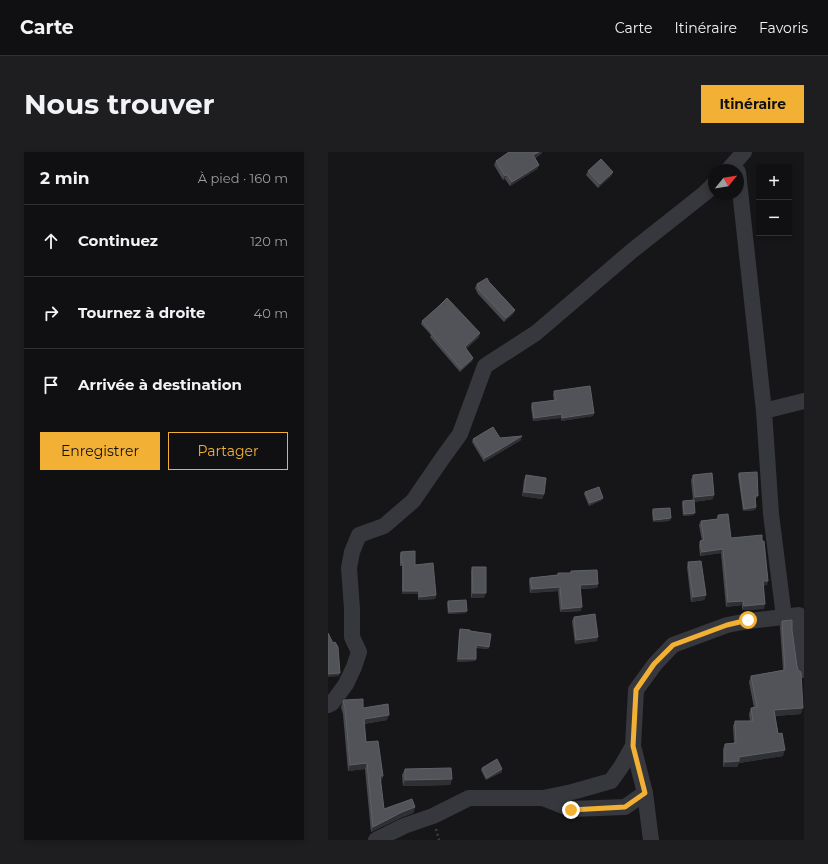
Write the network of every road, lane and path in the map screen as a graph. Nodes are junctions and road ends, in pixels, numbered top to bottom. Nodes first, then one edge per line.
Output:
1 (708, 190) edge
2 (741, 200) edge
3 (804, 401) edge
4 (764, 411) junction
5 (796, 616) edge
6 (804, 670) edge
7 (328, 705) edge
8 (633, 746) junction
9 (645, 793) junction
10 (543, 798) junction
11 (376, 840) edge
12 (651, 840) edge

1 - 7 street
2 - 4 street
3 - 4 street
4 - 5 street
5 - 6 street
5 - 8 street
8 - 9 street
8 - 10 street
9 - 10 street
9 - 12 street
10 - 11 street

